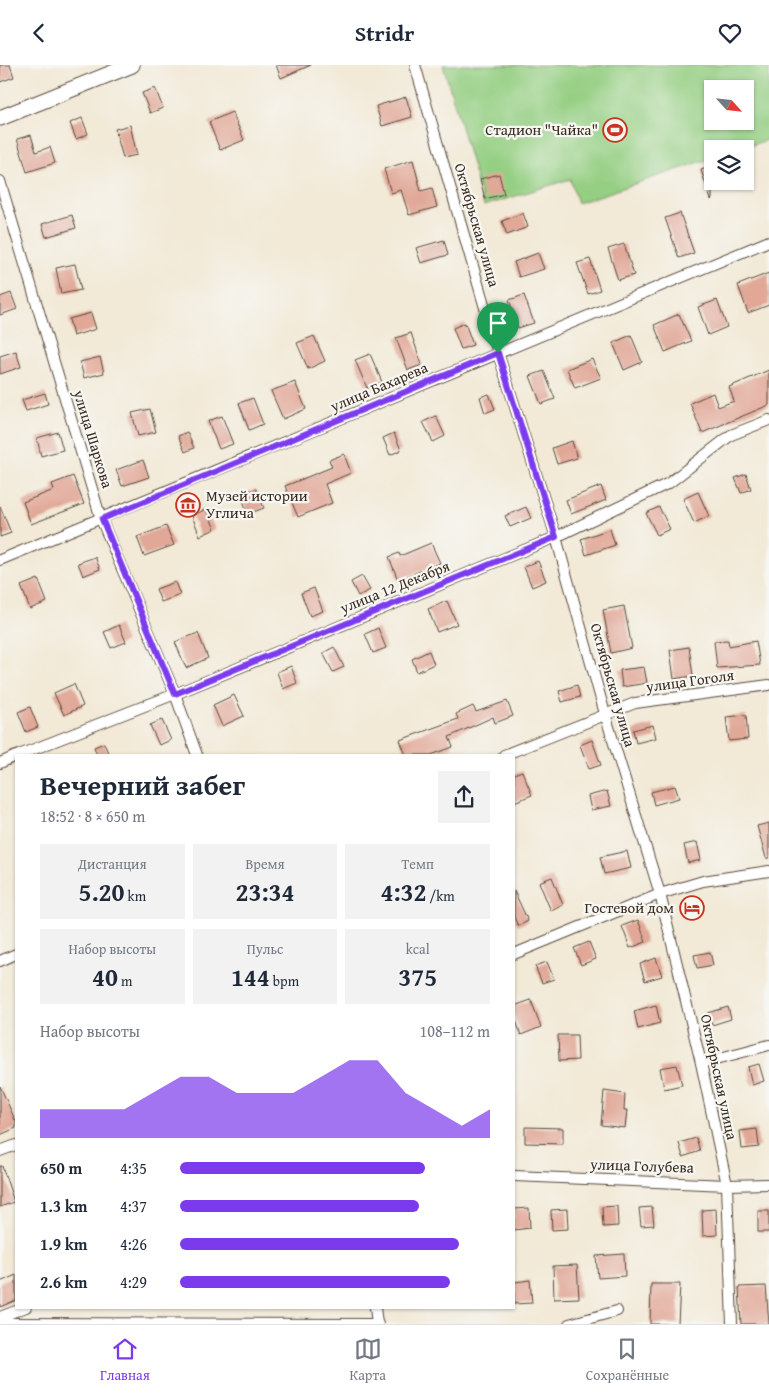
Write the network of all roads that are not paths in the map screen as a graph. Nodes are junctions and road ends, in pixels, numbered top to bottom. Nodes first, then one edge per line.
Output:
1 (132, 65) edge
2 (415, 65) edge
3 (0, 118) edge
4 (0, 181) edge
5 (769, 241) edge
6 (498, 353) junction
7 (769, 420) edge
8 (102, 519) junction
9 (556, 537) junction
10 (0, 560) edge
11 (769, 685) edge
12 (175, 694) junction
13 (605, 714) junction
14 (23, 754) edge
15 (197, 754) edge
16 (506, 754) edge
17 (15, 757) edge
18 (0, 763) edge
19 (769, 871) edge
20 (660, 894) junction
21 (15, 954) edge
22 (515, 954) edge
23 (0, 961) edge
24 (769, 1045) edge
25 (701, 1063) junction
26 (15, 1145) edge
27 (0, 1151) edge
28 (515, 1176) edge
29 (769, 1184) edge
30 (727, 1185) junction
31 (21, 1309) edge
32 (375, 1309) edge
33 (617, 1311) dead end
34 (0, 1317) edge
35 (0, 1323) edge
36 (377, 1324) edge
37 (569, 1324) edge
38 (732, 1324) edge

1 - 3 main road
2 - 6 street, Октябрьская улица
4 - 8 street, улица Шаркова
5 - 6 street, улица Бахарева
6 - 8 street, улица Бахарева
6 - 9 street, Октябрьская улица
7 - 9 street, улица 12 Декабря
8 - 10 street, улица Бахарева
8 - 12 street, улица Шаркова
9 - 12 street, улица 12 Декабря
9 - 13 street, Октябрьская улица
11 - 13 street, улица Гоголя
12 - 14 street, улица 12 Декабря
12 - 15 street, улица Шаркова
13 - 16 street, улица Гоголя
13 - 20 street, Октябрьская улица
17 - 18 street, улица 12 Декабря
19 - 20 street
20 - 22 street
20 - 25 street, Октябрьская улица
21 - 23 street
24 - 25 street
25 - 30 street, Октябрьская улица
26 - 27 street
28 - 30 street, улица Голубева
29 - 30 street, улица Голубева
30 - 38 street, Октябрьская улица
31 - 34 street
32 - 36 street
33 - 37 street
35 - 36 street

